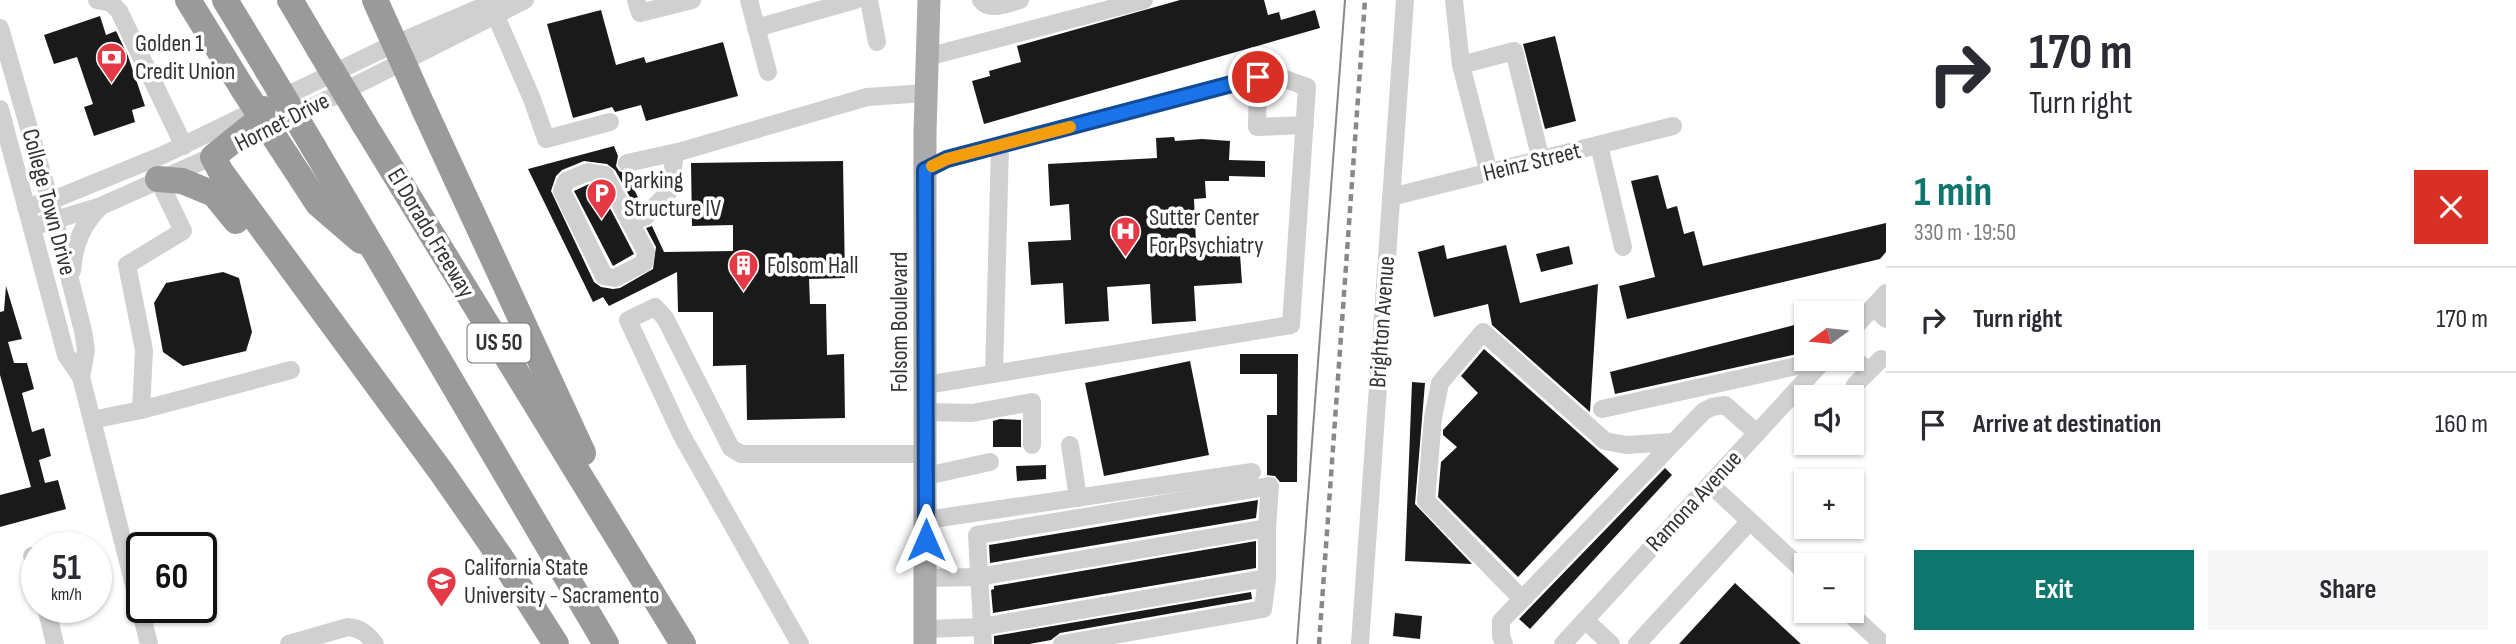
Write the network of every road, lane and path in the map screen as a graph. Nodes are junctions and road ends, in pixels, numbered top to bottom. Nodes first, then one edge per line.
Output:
1 (97, 0) edge
2 (188, 0) edge
3 (225, 0) edge
4 (290, 0) edge
5 (375, 0) edge
6 (524, 0) edge
7 (636, 0) edge
8 (692, 0) edge
9 (749, 0) edge
10 (855, 0) edge
11 (869, 0) edge
12 (929, 0) edge
13 (981, 0) edge
14 (1020, 0) edge
15 (1144, 0) edge
16 (1405, 0) edge
17 (1454, 0) edge
18 (497, 7) edge
19 (0, 28) edge
20 (756, 28) junction
21 (877, 42) dead end
22 (926, 57) junction
23 (1461, 65) junction
24 (768, 72) dead end
25 (1258, 77) junction
26 (926, 93) junction
27 (0, 109) edge
28 (263, 109) junction
29 (610, 122) dead end
30 (1305, 125) junction
31 (1673, 126) dead end
32 (1599, 145) junction
33 (184, 146) junction
34 (1000, 146) junction
35 (675, 153) junction
36 (213, 157) junction
37 (1541, 160) junction
38 (627, 163) dead end
39 (925, 170) junction
40 (1489, 173) junction
41 (158, 179) junction
42 (1391, 197) junction
43 (50, 201) junction
44 (102, 206) junction
45 (26, 207) junction
46 (55, 220) junction
47 (631, 223) junction
48 (32, 227) junction
49 (1623, 247) dead end
50 (279, 253) junction
51 (378, 255) junction
52 (71, 285) junction
53 (1886, 293) edge
54 (1879, 313) edge
55 (1864, 322) edge
56 (1864, 362) edge
57 (1794, 366) edge
58 (290, 370) dead end
59 (1814, 371) edge
60 (994, 374) junction
61 (81, 377) junction
62 (926, 385) junction
63 (1855, 385) dead end
64 (1602, 409) dead end
65 (141, 410) junction
66 (926, 412) junction
67 (92, 420) junction
68 (1757, 433) junction
69 (1672, 442) junction
70 (1032, 445) dead end
71 (1070, 445) dead end
72 (990, 463) dead end
73 (926, 465) junction
74 (1252, 472) dead end
75 (1710, 484) junction
76 (1077, 498) junction
77 (926, 520) junction
78 (1750, 521) junction
79 (1267, 528) junction
80 (1794, 562) edge
81 (634, 563) junction
82 (978, 577) junction
83 (926, 578) junction
84 (1267, 578) junction
85 (1522, 599) junction
86 (1585, 620) junction
87 (50, 623) edge
88 (1861, 623) edge
89 (982, 635) edge
90 (925, 637) edge
91 (1883, 641) edge
92 (55, 644) edge
93 (149, 644) edge
94 (289, 644) edge
95 (375, 644) edge
96 (556, 644) edge
97 (606, 644) edge
98 (683, 644) edge
99 (800, 644) edge
100 (1062, 644) edge
101 (1360, 644) edge
102 (1504, 644) edge
103 (1563, 644) edge
104 (1611, 644) edge
105 (1637, 644) edge

1 - 33 street
2 - 51 highway, bridge
3 - 51 highway, US 50, bridge
4 - 81 highway, El Dorado Freeway / US 50, bridge
5 - 81 highway, bridge
6 - 18 street, Hornet Drive
7 - 8 street
9 - 20 street
10 - 20 street
11 - 21 street
12 - 22 main road, Folsom Boulevard
13 - 14 street
15 - 22 street
16 - 42 street, Brighton Avenue
17 - 23 street
18 - 28 street, Hornet Drive
18 - 29 street
18 - 36 street, Hornet Drive
19 - 43 street, College Town Drive
20 - 24 street
22 - 26 main road, Folsom Boulevard
23 - 37 street
23 - 40 street
25 - 30 street
25 - 30 street
25 - 34 street
26 - 35 street
26 - 39 main road, Folsom Boulevard
27 - 45 street, College Town Drive
28 - 33 street, Hornet Drive
28 - 36 highway
30 - 60 street
31 - 32 street, Heinz Street
32 - 37 street, Heinz Street
32 - 49 street
33 - 43 street, Hornet Drive
34 - 39 street
34 - 60 street
35 - 38 street
35 - 47 street
36 - 41 street, Hornet Drive
36 - 50 highway
37 - 40 street, Heinz Street
39 - 62 main road, Folsom Boulevard
40 - 42 street, Heinz Street
41 - 44 street, Hornet Drive
41 - 50 highway
41 - 65 street
42 - 101 street, Brighton Avenue
43 - 45 street, Hornet Drive
43 - 46 street, College Town Drive
44 - 46 street, Hornet Drive
44 - 52 street
45 - 48 street, College Town Drive
46 - 48 street, Hornet Drive
46 - 52 street, College Town Drive
47 - 47 street
48 - 61 street, College Town Drive
50 - 96 highway
51 - 97 highway, US 50
52 - 61 street, College Town Drive
53 - 54 street
54 - 55 street
56 - 63 street
57 - 64 street
58 - 65 street
59 - 68 street, Ramona Avenue
60 - 62 street
61 - 67 street, College Town Drive
62 - 66 main road, Folsom Boulevard
65 - 67 street
66 - 70 street
66 - 73 main road, Folsom Boulevard
67 - 93 street, College Town Drive
68 - 69 street
68 - 75 street, Ramona Avenue
69 - 85 street
69 - 85 street
71 - 76 street
72 - 73 street
73 - 77 main road, Folsom Boulevard
73 - 99 street
74 - 76 street
75 - 78 street
75 - 86 street, Ramona Avenue
76 - 77 street
77 - 83 main road, Folsom Boulevard
78 - 80 street
78 - 105 street
79 - 82 street
79 - 82 street
79 - 84 street
81 - 98 highway, El Dorado Freeway / US 50
82 - 83 street
82 - 89 street
83 - 90 main road, Folsom Boulevard
84 - 89 street
84 - 100 street
85 - 102 street
86 - 103 street, Ramona Avenue
86 - 104 street
87 - 92 street
88 - 91 street
89 - 90 street
94 - 95 street

